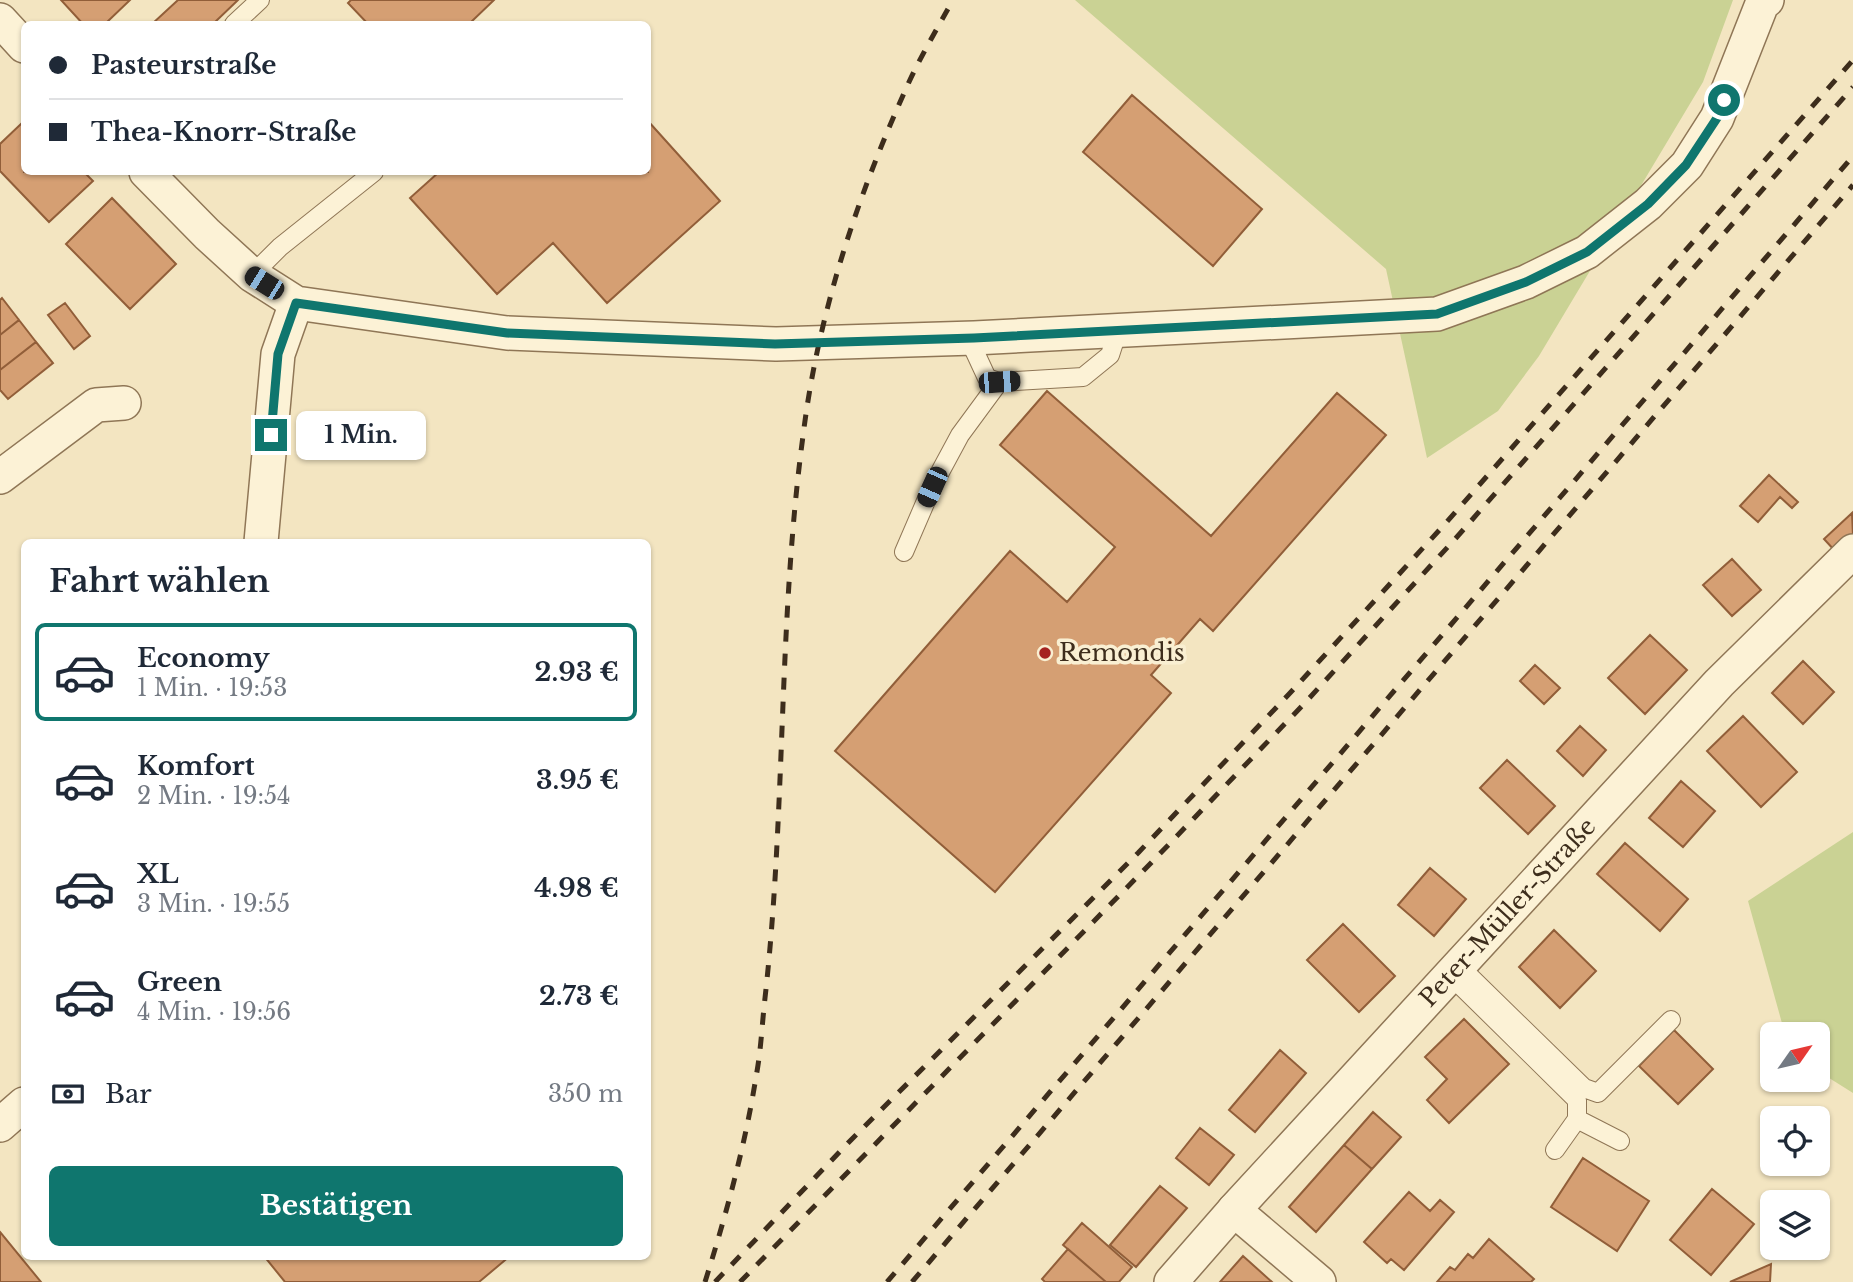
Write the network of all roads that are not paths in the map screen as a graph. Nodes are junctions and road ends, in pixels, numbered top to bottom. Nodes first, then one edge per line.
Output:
1 (260, 0) edge
2 (1767, 0) edge
3 (0, 20) edge
4 (237, 21) edge
5 (21, 43) edge
6 (149, 175) edge
7 (370, 175) edge
8 (252, 275) junction
9 (296, 303) junction
10 (1118, 330) junction
11 (974, 338) junction
12 (999, 382) junction
13 (124, 403) dead end
14 (0, 477) edge
15 (261, 539) edge
16 (1853, 551) edge
17 (904, 552) dead end
18 (1454, 971) junction
19 (1671, 1020) dead end
20 (21, 1107) edge
21 (1577, 1119) junction
22 (0, 1125) edge
23 (1620, 1141) dead end
24 (1555, 1150) dead end
25 (1234, 1210) junction
26 (1171, 1282) edge
27 (1319, 1282) edge

1 - 4 lane
2 - 10 street
3 - 5 street
6 - 8 street
7 - 8 lane
8 - 9 street
9 - 11 street
9 - 15 street
10 - 11 street
10 - 12 lane
11 - 12 lane
12 - 17 lane
13 - 14 street
16 - 18 street, Peter-Müller-Straße
18 - 19 lane
18 - 21 lane
18 - 25 street, Peter-Müller-Straße
20 - 22 street
21 - 23 lane
21 - 24 lane
25 - 26 street, Peter-Müller-Straße
25 - 27 street

